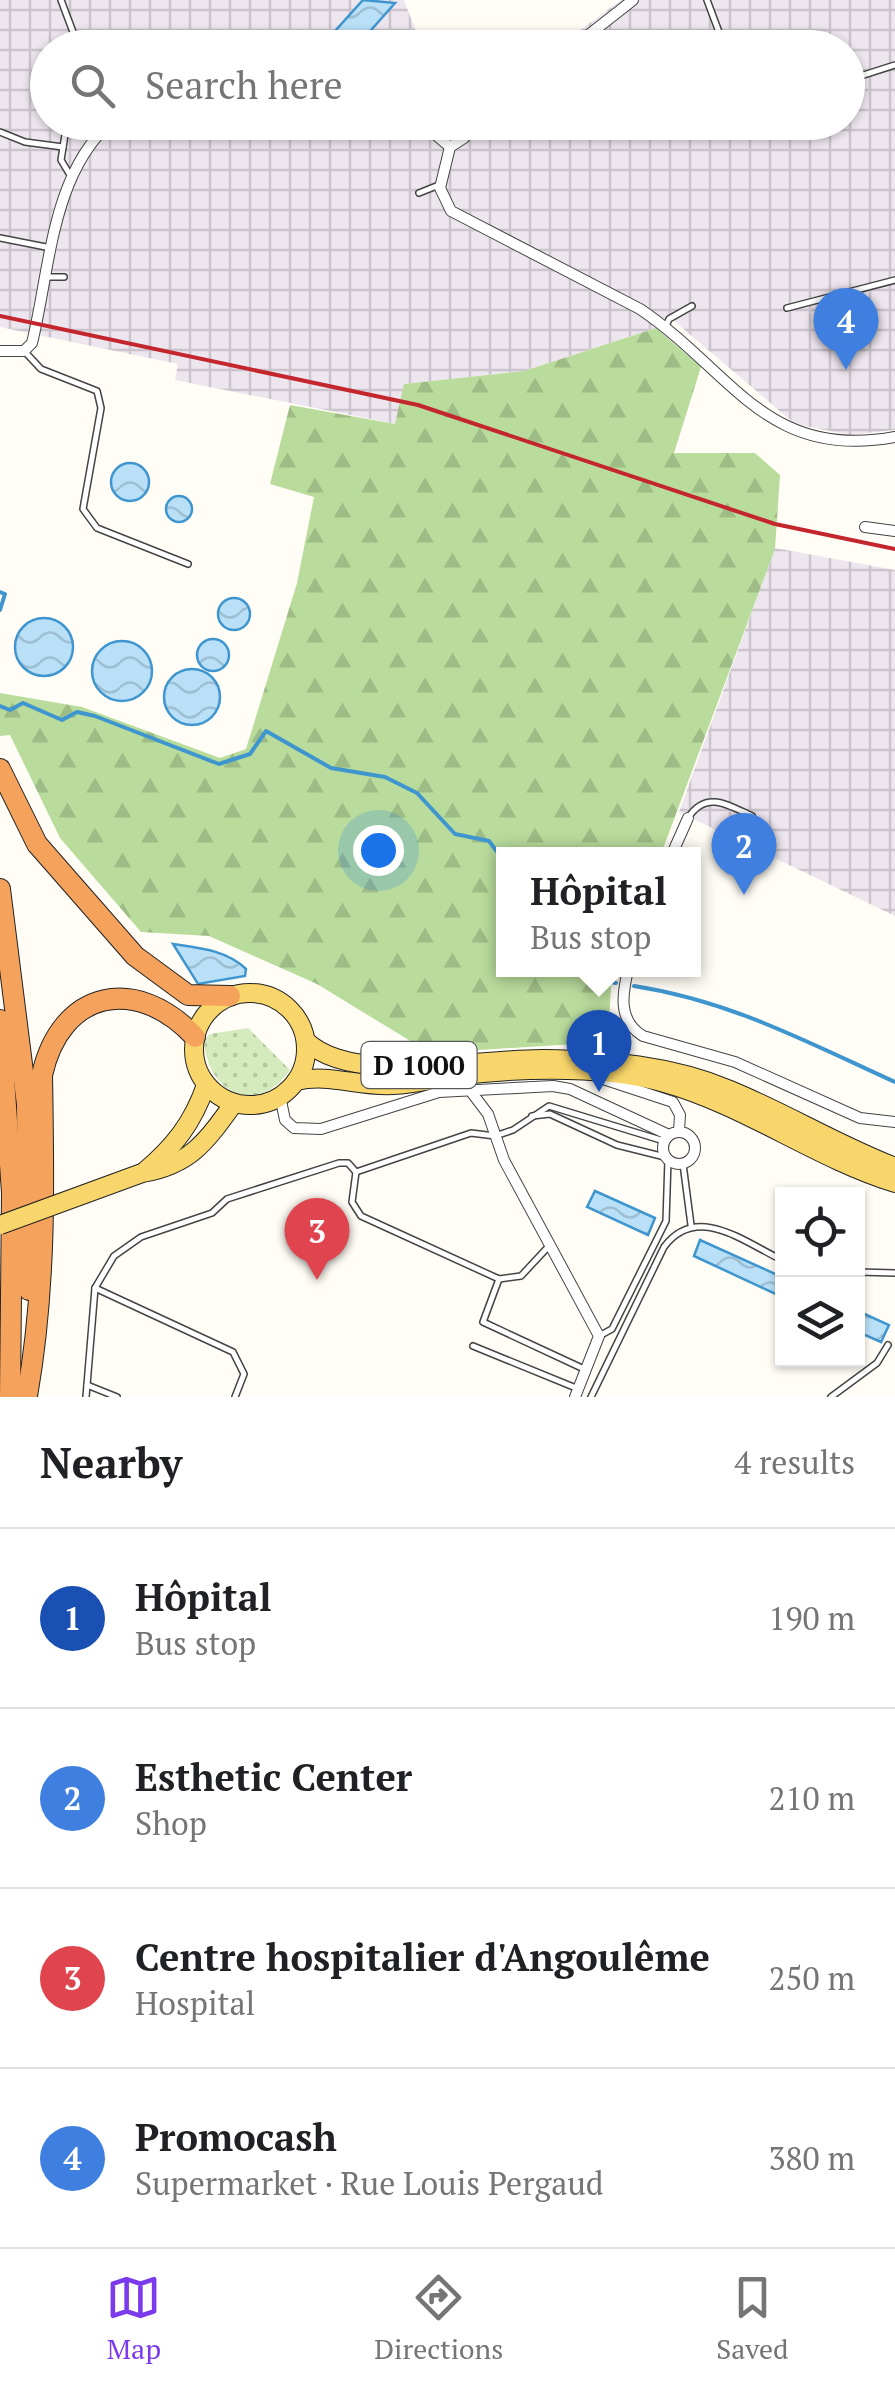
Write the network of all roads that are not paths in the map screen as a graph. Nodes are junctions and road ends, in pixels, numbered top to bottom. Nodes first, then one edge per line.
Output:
1 (62, 0) edge
2 (633, 0) edge
3 (707, 0) edge
4 (73, 30) edge
5 (595, 30) edge
6 (718, 30) edge
7 (895, 65) edge
8 (865, 75) edge
9 (0, 132) edge
10 (64, 140) edge
11 (94, 140) edge
12 (438, 140) edge
13 (461, 140) edge
14 (63, 147) junction
15 (450, 147) junction
16 (72, 178) junction
17 (440, 185) junction
18 (419, 193) dead end
19 (0, 238) edge
20 (53, 248) junction
21 (47, 277) junction
22 (64, 277) dead end
23 (895, 280) edge
24 (692, 306) dead end
25 (787, 308) dead end
26 (666, 326) junction
27 (24, 351) junction
28 (0, 352) edge
29 (895, 437) edge
30 (865, 527) dead end
31 (895, 531) edge
32 (188, 564) dead end
33 (0, 769) edge
34 (752, 816) dead end
35 (688, 818) joint
36 (675, 847) edge
37 (0, 889) edge
38 (627, 977) edge
39 (230, 996) junction
40 (0, 1020) edge
41 (194, 1037) junction
42 (306, 1041) junction
43 (578, 1072) junction
44 (296, 1082) junction
45 (206, 1084) junction
46 (468, 1089) junction
47 (280, 1096) junction
48 (234, 1103) junction
49 (529, 1117) junction
50 (895, 1122) edge
51 (494, 1136) junction
52 (670, 1136) junction
53 (667, 1159) junction
54 (682, 1164) junction
55 (895, 1167) edge
56 (356, 1172) junction
57 (142, 1174) junction
58 (895, 1183) edge
59 (0, 1225) edge
60 (691, 1225) junction
61 (551, 1244) junction
62 (775, 1257) edge
63 (865, 1272) edge
64 (895, 1273) edge
65 (499, 1278) junction
66 (96, 1288) junction
67 (599, 1336) junction
68 (618, 1343) junction
69 (474, 1346) dead end
70 (888, 1346) dead end
71 (586, 1370) junction
72 (87, 1384) junction
73 (578, 1394) edge
74 (27, 1396) edge
75 (10, 1397) edge
76 (86, 1397) edge
77 (117, 1397) edge
78 (235, 1397) edge
79 (591, 1397) edge
80 (831, 1397) edge

1 - 4 lane
2 - 5 street
3 - 6 lane
7 - 8 lane
9 - 14 lane
10 - 14 lane
11 - 16 street
12 - 15 street
13 - 15 street
14 - 16 lane
15 - 17 street
16 - 20 street
17 - 18 lane
17 - 26 street
19 - 20 lane
20 - 21 street
21 - 22 lane
21 - 27 street
23 - 25 lane
24 - 26 lane
26 - 29 street
27 - 28 street
27 - 32 lane
30 - 31 street
33 - 39 highway
34 - 35 lane
35 - 36 street
37 - 74 highway
38 - 50 street
39 - 41 main road
39 - 42 main road
40 - 75 highway
41 - 45 main road
41 - 74 highway
42 - 44 main road
42 - 55 main road, D 1000
43 - 44 main road, D 1000
43 - 52 street
43 - 58 main road, D 1000
44 - 47 main road
45 - 48 main road
45 - 57 main road
46 - 47 street
46 - 51 street
46 - 52 street
47 - 48 main road
48 - 57 main road
49 - 51 lane
49 - 52 lane
49 - 53 lane
51 - 56 lane
51 - 61 street
52 - 53 street
52 - 54 street
53 - 54 street
53 - 67 lane
54 - 60 lane
56 - 65 lane
56 - 66 lane
57 - 59 main road, bridge
60 - 62 lane
60 - 68 lane
61 - 65 lane
61 - 67 street
63 - 64 lane
65 - 71 lane
66 - 72 lane
66 - 78 lane
67 - 68 lane
67 - 71 street
68 - 79 lane
69 - 73 lane
70 - 80 lane
71 - 73 street
72 - 76 lane
72 - 77 lane

